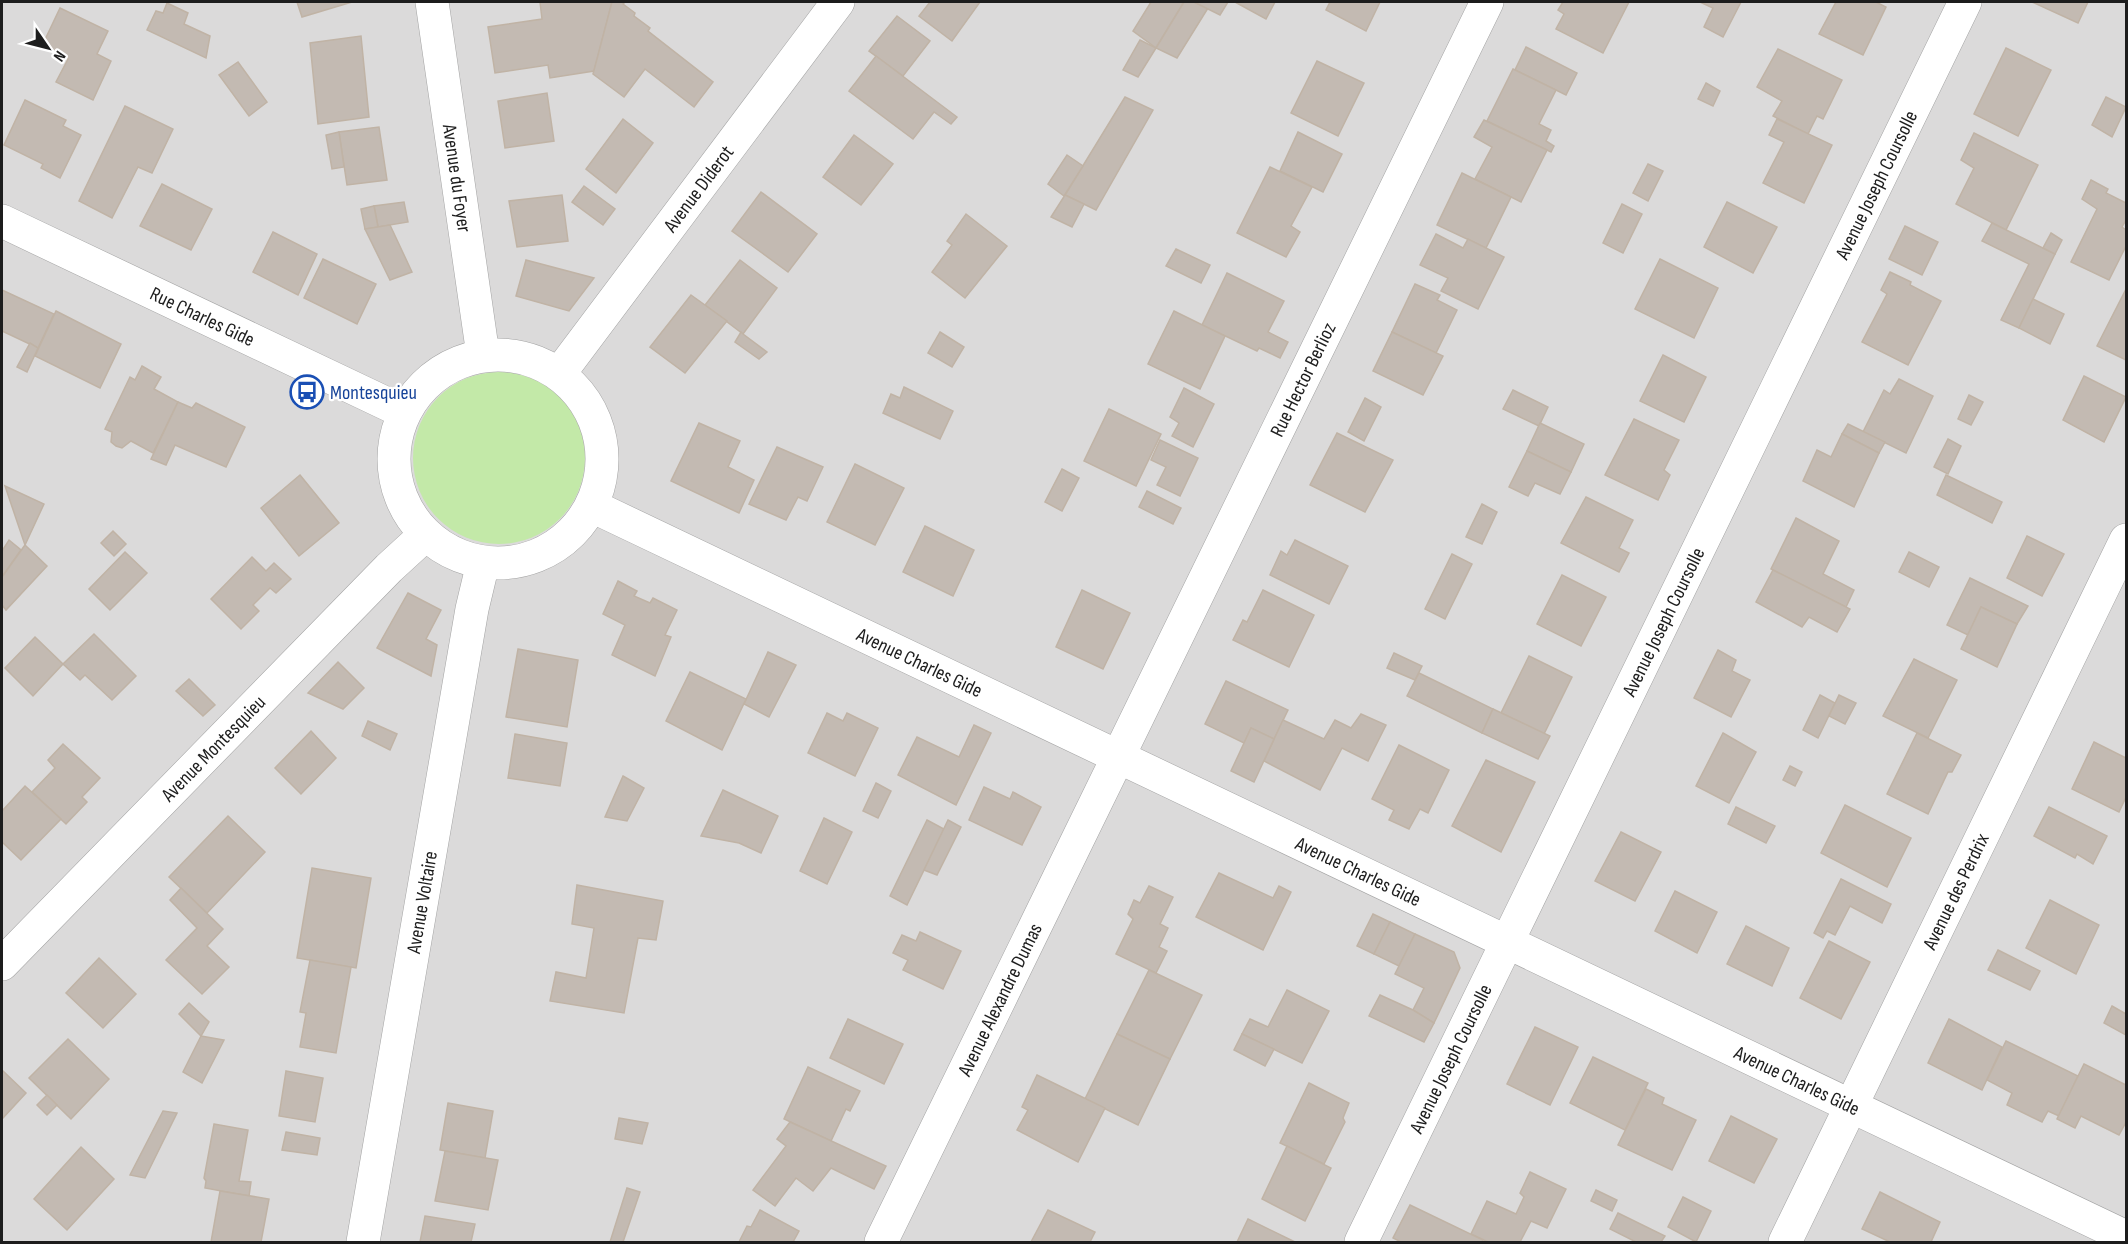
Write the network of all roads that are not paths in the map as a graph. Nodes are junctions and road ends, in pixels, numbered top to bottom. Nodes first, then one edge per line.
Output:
1 (432, 2) edge
2 (838, 2) edge
3 (1487, 2) edge
4 (1965, 2) edge
5 (2, 221) edge
6 (483, 355) junction
7 (559, 374) junction
8 (404, 412) junction
9 (592, 506) junction
10 (425, 535) junction
11 (2127, 540) edge
12 (483, 563) junction
13 (1118, 757) junction
14 (1506, 941) junction
15 (2, 964) edge
16 (1851, 1107) junction
17 (2127, 1237) edge
18 (363, 1242) edge
19 (881, 1242) edge
20 (1361, 1242) edge
21 (1785, 1242) edge

1 - 6 street, Avenue du Foyer
2 - 7 street, Avenue Diderot
3 - 13 street, Rue Hector Berlioz
4 - 14 street, Avenue Joseph Coursolle
5 - 8 street, Rue Charles Gide
6 - 7 street
6 - 8 street
7 - 9 street
8 - 10 street
9 - 12 street
9 - 13 street, Avenue Charles Gide
10 - 12 street
10 - 15 street, Avenue Montesquieu
11 - 16 street, Avenue des Perdrix
12 - 18 street, Avenue Voltaire
13 - 14 street, Avenue Charles Gide
13 - 19 street, Avenue Alexandre Dumas
14 - 16 street, Avenue Charles Gide
14 - 20 street, Avenue Joseph Coursolle
16 - 17 street, Avenue Charles Gide
16 - 21 street, Avenue des Perdrix

